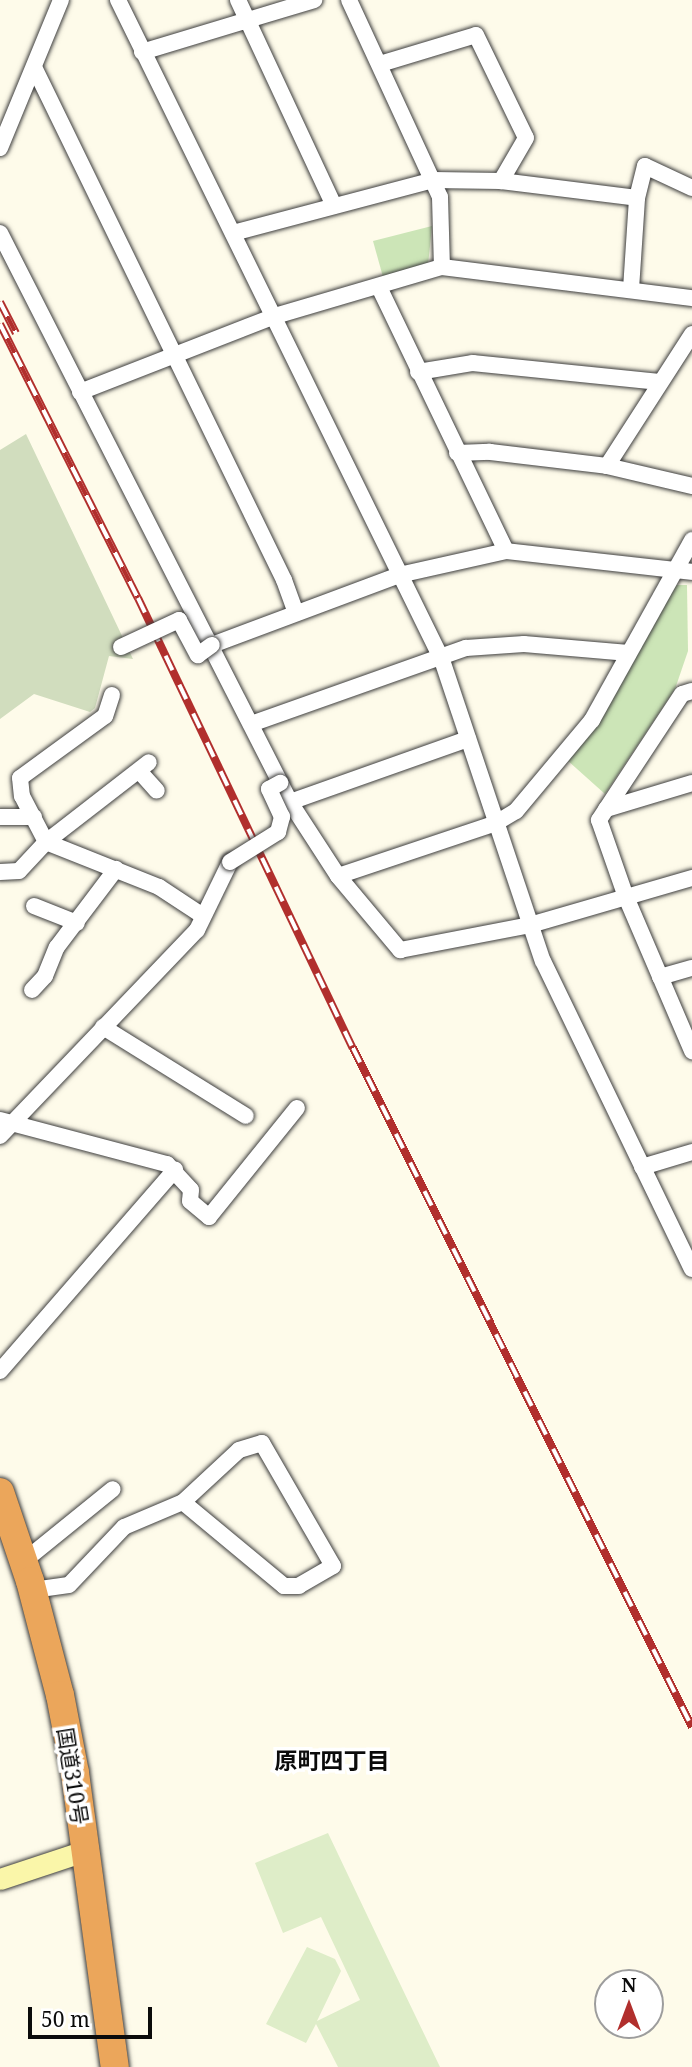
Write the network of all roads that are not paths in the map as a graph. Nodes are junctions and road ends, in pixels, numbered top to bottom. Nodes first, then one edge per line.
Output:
1 (61, 0) edge
2 (118, 0) edge
3 (239, 0) edge
4 (314, 0) edge
5 (349, 0) edge
6 (247, 20) junction
7 (142, 52) junction
8 (380, 64) junction
9 (34, 67) junction
10 (0, 148) edge
11 (433, 180) junction
12 (501, 181) junction
13 (692, 188) edge
14 (637, 198) junction
15 (334, 206) junction
16 (0, 233) edge
17 (233, 233) junction
18 (442, 267) junction
19 (379, 287) junction
20 (631, 289) junction
21 (692, 298) edge
22 (275, 316) junction
23 (692, 334) edge
24 (175, 354) junction
25 (418, 372) junction
26 (659, 382) junction
27 (80, 391) junction
28 (457, 453) junction
29 (607, 466) junction
30 (692, 486) edge
31 (692, 540) edge
32 (506, 551) junction
33 (674, 572) junction
34 (692, 572) edge
35 (399, 575) junction
36 (296, 612) junction
37 (212, 645) junction
38 (121, 647) dead end
39 (629, 653) junction
40 (440, 656) junction
41 (692, 691) edge
42 (112, 695) dead end
43 (251, 724) junction
44 (468, 739) junction
45 (280, 783) junction
46 (692, 783) edge
47 (158, 791) dead end
48 (290, 802) junction
49 (606, 809) junction
50 (0, 817) edge
51 (34, 817) junction
52 (496, 822) junction
53 (47, 842) junction
54 (116, 869) junction
55 (0, 872) edge
56 (338, 876) junction
57 (692, 878) edge
58 (626, 897) junction
59 (34, 906) dead end
60 (204, 916) junction
61 (77, 923) junction
62 (530, 925) junction
63 (692, 968) edge
64 (660, 977) junction
65 (32, 990) dead end
66 (103, 1027) junction
67 (692, 1051) edge
68 (297, 1108) dead end
69 (246, 1116) dead end
70 (3, 1127) edge
71 (692, 1152) edge
72 (642, 1167) junction
73 (175, 1170) junction
74 (692, 1269) edge
75 (0, 1371) edge
76 (113, 1489) dead end
77 (0, 1492) edge
78 (183, 1502) junction
79 (24, 1561) junction
80 (33, 1591) junction
81 (85, 1850) junction
82 (0, 1879) edge
83 (115, 2067) edge

1 - 9 street
2 - 7 street
3 - 6 street
4 - 6 street
5 - 8 street
6 - 7 street
6 - 15 street
7 - 17 street
8 - 11 street
8 - 12 street
9 - 10 street
9 - 24 street
11 - 12 street
11 - 15 street
11 - 18 street
12 - 14 street
13 - 14 street
14 - 20 street
15 - 17 street
16 - 27 street
17 - 22 street
18 - 19 street
18 - 20 street
19 - 22 street
19 - 25 street
20 - 21 street
22 - 24 street
22 - 35 street
23 - 26 street
24 - 27 street
24 - 36 street
25 - 26 street
25 - 28 street
26 - 29 street
27 - 37 street
28 - 29 street
28 - 32 street
29 - 30 street
31 - 33 street
32 - 33 street
32 - 35 street
33 - 34 street
33 - 39 street
35 - 36 street
35 - 40 street
36 - 37 street
37 - 38 street, bridge
37 - 43 street
39 - 40 street
39 - 52 street
40 - 43 street
40 - 44 street
41 - 49 street
42 - 51 street
43 - 45 street
44 - 48 street
44 - 52 street
45 - 48 street
45 - 60 street, bridge
46 - 49 street
47 - 53 street
48 - 56 street
49 - 58 street
50 - 51 street
51 - 53 street
52 - 56 street
52 - 62 street
53 - 54 street
53 - 55 street
54 - 60 street
54 - 61 street
56 - 62 street
57 - 58 street
58 - 62 street
58 - 64 street
59 - 61 street
60 - 66 street
61 - 65 street
62 - 72 street
63 - 64 street
64 - 67 street
66 - 69 street
66 - 70 street
68 - 73 street
70 - 73 street
71 - 72 street
72 - 74 street
73 - 75 street
76 - 79 street
77 - 79 highway, 国道310号
78 - 78 street
78 - 80 street
79 - 80 highway, 国道310号
80 - 81 highway, 国道310号
81 - 82 street
81 - 83 highway, 国道310号

